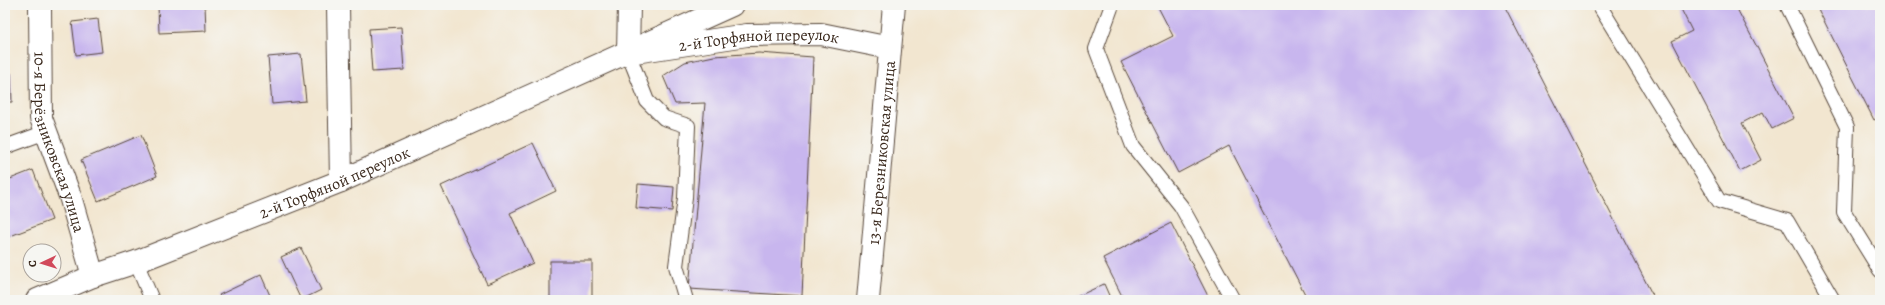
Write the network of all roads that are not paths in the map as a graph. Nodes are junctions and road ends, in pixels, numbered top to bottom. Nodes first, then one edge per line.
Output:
1 (40, 5) edge
2 (338, 5) edge
3 (629, 5) edge
4 (732, 5) edge
5 (894, 5) edge
6 (1112, 5) edge
7 (1599, 5) edge
8 (1787, 5) edge
9 (890, 48) junction
10 (628, 53) junction
11 (46, 132) junction
12 (5, 147) edge
13 (341, 181) junction
14 (136, 262) junction
15 (1880, 270) edge
16 (93, 276) junction
17 (37, 300) edge
18 (152, 300) edge
19 (686, 300) edge
20 (868, 300) edge
21 (1233, 300) edge
22 (1833, 300) edge

1 - 11 street, 10-я Берёзниковская улица
2 - 13 street
3 - 10 street
4 - 10 street, 2-й Торфяной переулок
5 - 9 street, 13-я Березниковская улица
6 - 21 lane
7 - 22 lane
8 - 15 lane
9 - 10 street, 2-й Торфяной переулок
9 - 20 street, 13-я Березниковская улица
10 - 13 street, 2-й Торфяной переулок
10 - 19 lane
11 - 12 lane
11 - 16 street, 10-я Берёзниковская улица
13 - 14 street, 2-й Торфяной переулок
14 - 16 street, 2-й Торфяной переулок
14 - 18 lane
16 - 17 street, 2-й Торфяной переулок

